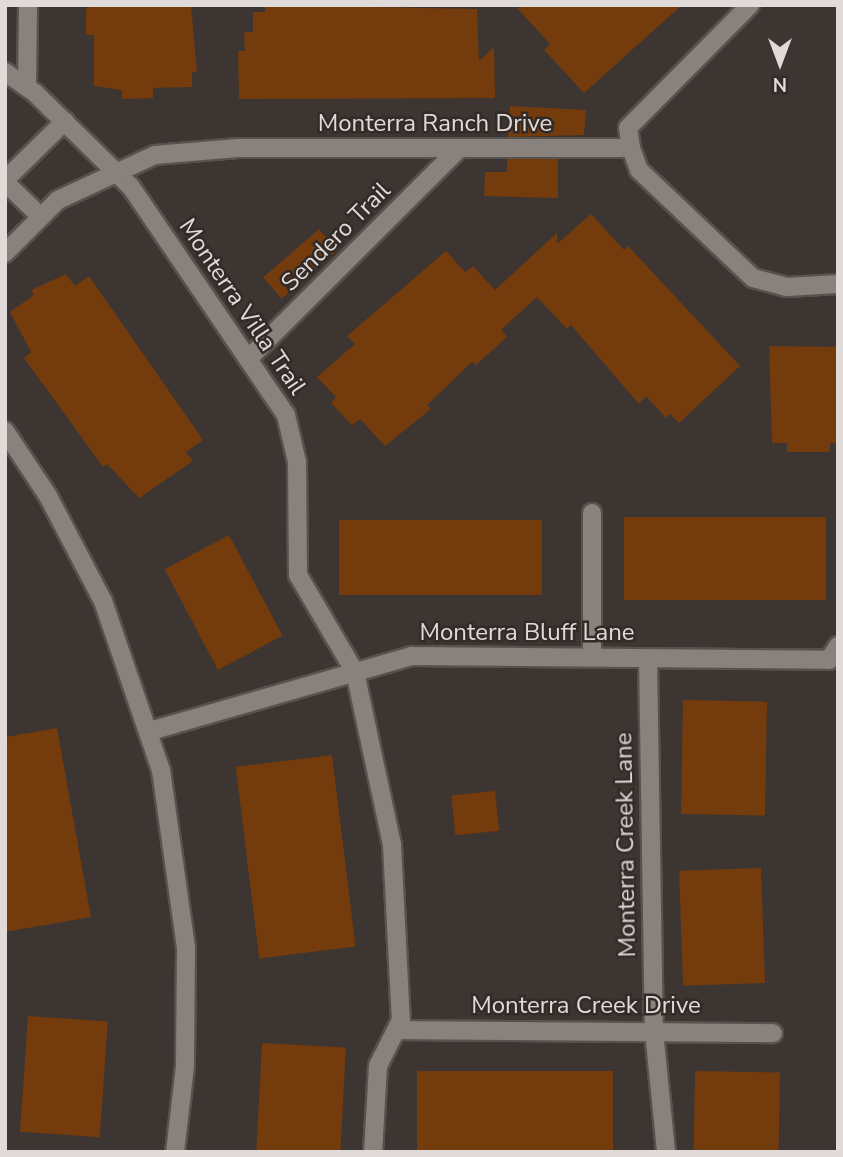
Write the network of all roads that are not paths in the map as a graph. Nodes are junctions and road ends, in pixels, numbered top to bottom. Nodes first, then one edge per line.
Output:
1 (28, 5) edge
2 (750, 5) edge
3 (5, 72) edge
4 (27, 88) junction
5 (65, 121) junction
6 (631, 148) junction
7 (458, 150) junction
8 (115, 170) junction
9 (5, 181) edge
10 (41, 217) junction
11 (5, 253) edge
12 (838, 284) edge
13 (248, 359) junction
14 (5, 431) edge
15 (592, 513) dead end
16 (833, 653) edge
17 (592, 657) junction
18 (648, 658) junction
19 (355, 672) junction
20 (150, 731) junction
21 (398, 1030) junction
22 (654, 1031) junction
23 (773, 1033) dead end
24 (175, 1152) edge
25 (373, 1152) edge
26 (666, 1152) edge

1 - 4 street
2 - 6 street
3 - 4 street, Monterra Villa Trail
4 - 5 street, Monterra Villa Trail
5 - 8 street, Monterra Villa Trail
5 - 9 street
6 - 7 street, Monterra Ranch Drive
6 - 12 street
7 - 8 street, Monterra Ranch Drive
7 - 13 street, Sendero Trail
8 - 10 street, Monterra Ranch Drive
8 - 13 street, Monterra Villa Trail
9 - 10 street
10 - 11 street, Monterra Ranch Drive
13 - 19 street, Monterra Villa Trail
14 - 20 street
15 - 17 street
16 - 18 street, Monterra Bluff Lane
17 - 18 street, Monterra Bluff Lane
17 - 19 street, Monterra Bluff Lane
18 - 22 street, Monterra Creek Lane
19 - 20 street, Monterra Bluff Lane
19 - 21 street, Monterra Villa Trail
20 - 24 street
21 - 22 street, Monterra Creek Drive
21 - 25 street, Monterra Villa Trail
22 - 23 street, Monterra Creek Drive
22 - 26 street, Monterra Creek Lane

